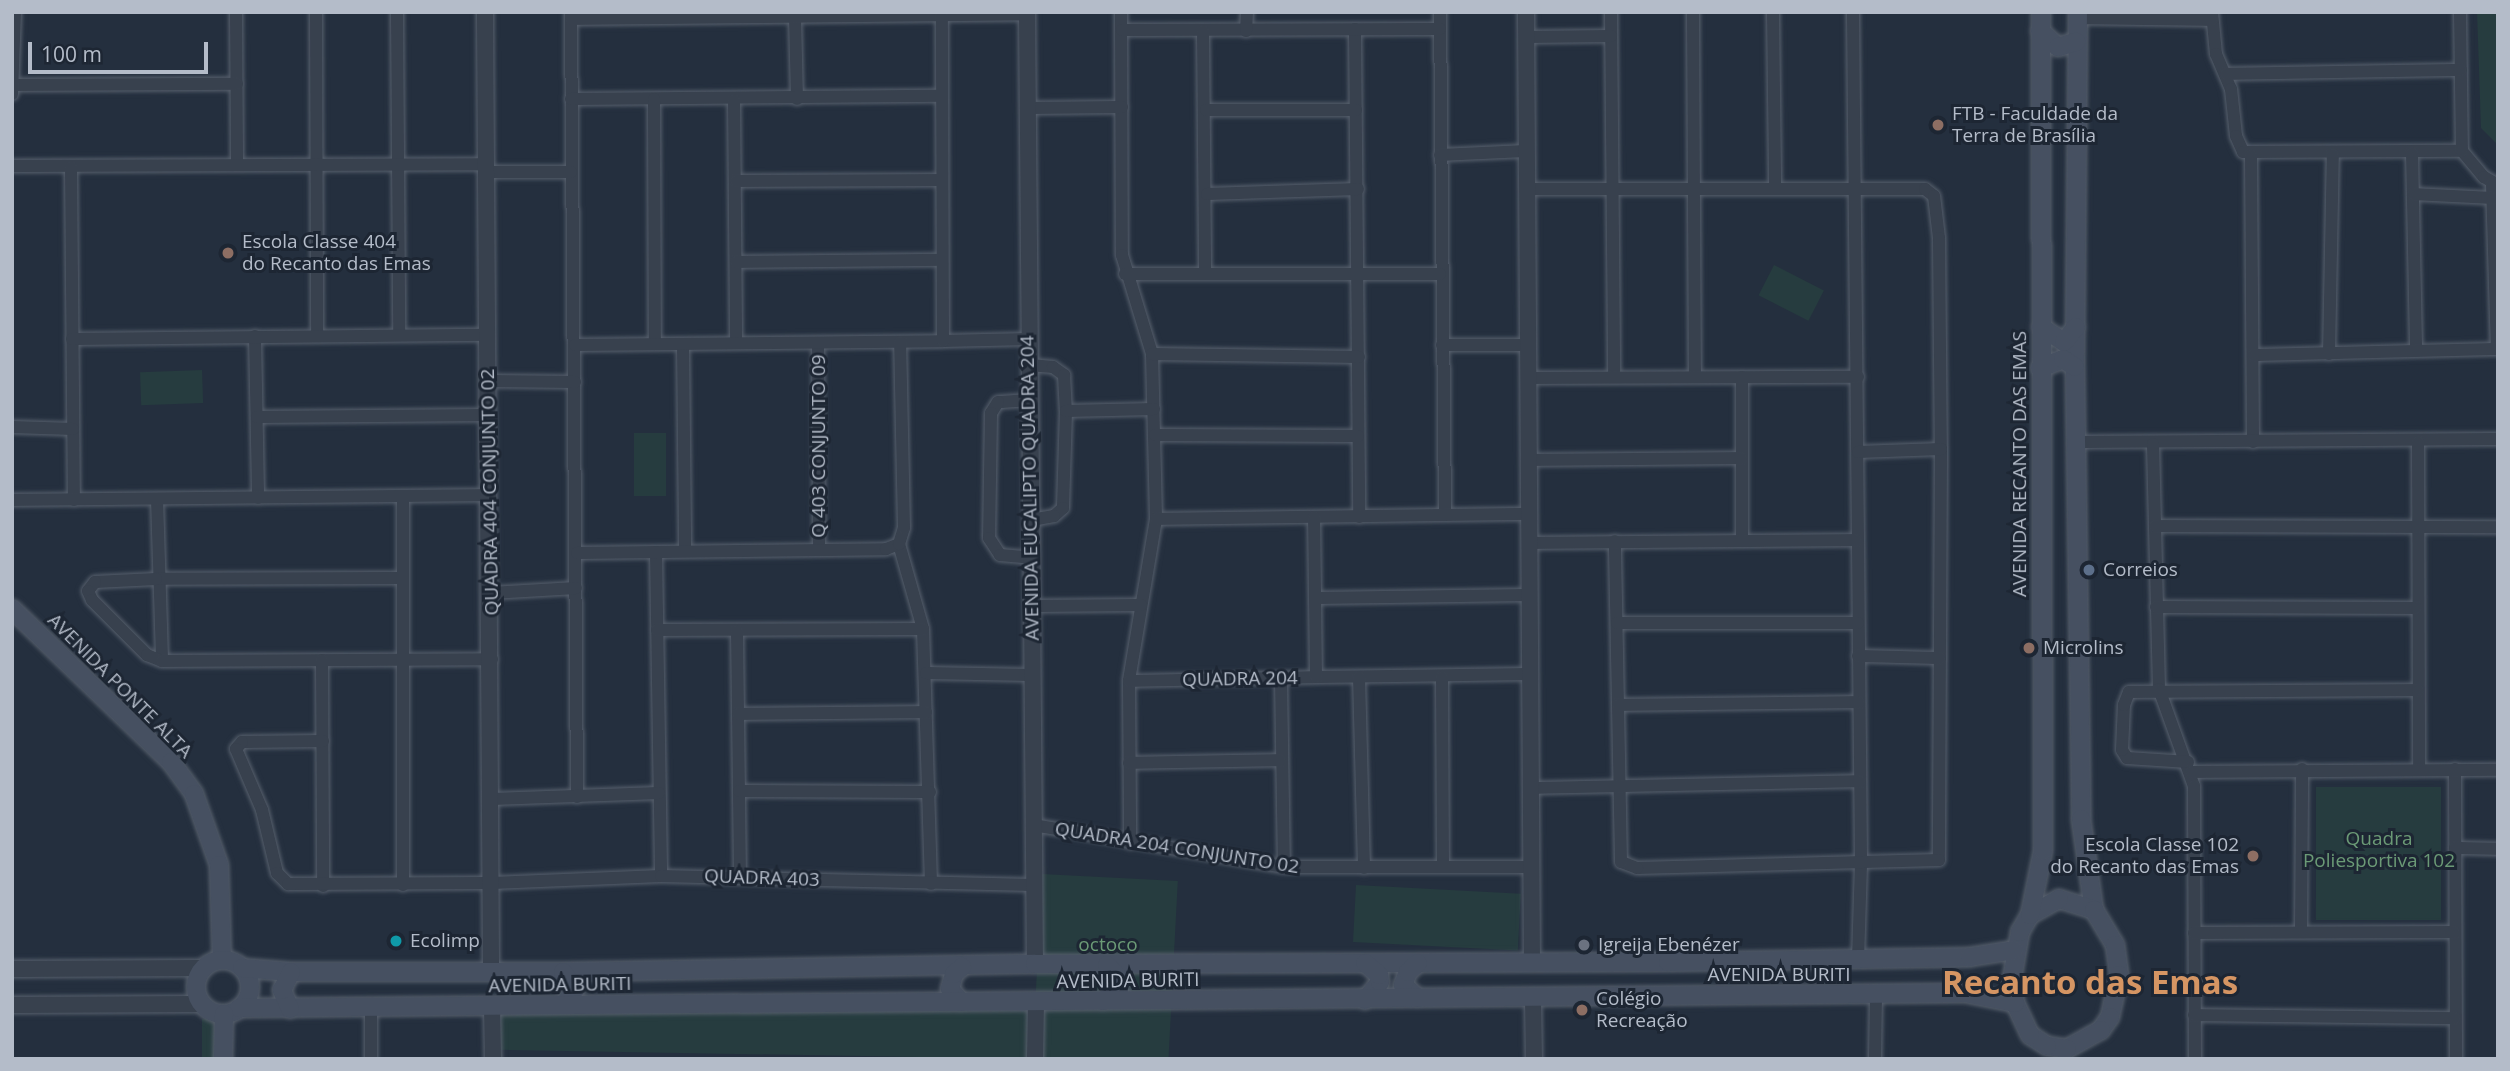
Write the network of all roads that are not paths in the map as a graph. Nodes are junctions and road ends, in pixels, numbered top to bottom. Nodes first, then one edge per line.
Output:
1 (15, 12) edge
2 (236, 12) edge
3 (316, 12) edge
4 (397, 12) edge
5 (485, 12) edge
6 (1121, 12) edge
7 (1247, 12) edge
8 (1440, 12) edge
9 (1526, 12) edge
10 (1611, 12) edge
11 (1693, 12) edge
12 (1773, 12) edge
13 (1853, 12) edge
14 (2041, 12) edge
15 (2460, 12) edge
16 (1027, 13) edge
17 (861, 14) edge
18 (934, 14) edge
19 (2078, 15) edge
20 (571, 16) edge
21 (2212, 16) edge
22 (795, 17) junction
23 (1355, 29) junction
24 (1440, 29) junction
25 (1122, 30) junction
26 (1203, 31) junction
27 (1246, 31) junction
28 (2040, 31) junction
29 (1612, 36) junction
30 (1526, 37) junction
31 (2076, 42) junction
32 (14, 43) edge
33 (2461, 70) junction
34 (2226, 74) junction
35 (237, 84) junction
36 (14, 90) edge
37 (941, 96) junction
38 (571, 99) junction
39 (654, 99) junction
40 (797, 99) junction
41 (734, 100) junction
42 (1122, 107) junction
43 (1027, 108) junction
44 (1206, 110) junction
45 (1356, 110) junction
46 (1525, 151) junction
47 (2462, 151) junction
48 (2412, 153) junction
49 (2333, 154) junction
50 (1440, 155) junction
51 (2251, 155) junction
52 (318, 163) junction
53 (399, 163) junction
54 (237, 164) junction
55 (12, 166) edge
56 (71, 167) junction
57 (487, 168) junction
58 (571, 172) junction
59 (941, 180) junction
60 (736, 181) junction
61 (2495, 184) edge
62 (1695, 188) junction
63 (1775, 188) junction
64 (1855, 188) junction
65 (1358, 189) junction
66 (1526, 189) junction
67 (1612, 190) junction
68 (1207, 194) junction
69 (2413, 194) junction
70 (2492, 198) junction
71 (942, 260) junction
72 (736, 262) junction
73 (2496, 267) edge
74 (1205, 273) junction
75 (1359, 273) junction
76 (1125, 274) junction
77 (1440, 274) junction
78 (2041, 327) junction
79 (2076, 327) junction
80 (317, 335) junction
81 (399, 335) junction
82 (487, 335) junction
83 (255, 336) junction
84 (72, 339) junction
85 (1029, 340) junction
86 (943, 341) junction
87 (900, 342) junction
88 (736, 343) junction
89 (818, 343) junction
90 (655, 344) junction
91 (683, 344) junction
92 (575, 345) junction
93 (1443, 345) junction
94 (1527, 345) junction
95 (2416, 349) junction
96 (2498, 349) edge
97 (1152, 354) junction
98 (2329, 354) junction
99 (2253, 355) junction
100 (1359, 357) junction
101 (1030, 365) junction
102 (2074, 367) junction
103 (2040, 368) junction
104 (1695, 376) junction
105 (1527, 377) junction
106 (1614, 377) junction
107 (1742, 377) junction
108 (1858, 377) junction
109 (489, 381) junction
110 (575, 382) junction
111 (1028, 400) junction
112 (1154, 409) junction
113 (1066, 411) junction
114 (489, 415) junction
115 (257, 417) junction
116 (12, 427) edge
117 (73, 429) junction
118 (1155, 435) junction
119 (1358, 436) junction
120 (2498, 439) edge
121 (2077, 442) junction
122 (2253, 442) junction
123 (2418, 442) junction
124 (2153, 444) junction
125 (1941, 449) junction
126 (1858, 452) junction
127 (1741, 458) junction
128 (1529, 460) junction
129 (489, 495) junction
130 (403, 496) junction
131 (258, 498) junction
132 (157, 499) junction
133 (12, 500) edge
134 (74, 500) junction
135 (1528, 514) junction
136 (1445, 515) junction
137 (1314, 517) junction
138 (1359, 517) junction
139 (1156, 519) junction
140 (1031, 520) junction
141 (2155, 526) junction
142 (2418, 527) junction
143 (2498, 527) edge
144 (1856, 540) junction
145 (1615, 541) junction
146 (1742, 541) junction
147 (1530, 543) junction
148 (899, 544) junction
149 (819, 549) junction
150 (685, 551) junction
151 (656, 552) junction
152 (577, 553) junction
153 (1032, 558) junction
154 (403, 578) junction
155 (156, 579) junction
156 (576, 588) junction
157 (491, 593) junction
158 (1528, 595) junction
159 (1316, 598) junction
160 (1141, 605) junction
161 (1032, 607) junction
162 (2156, 607) junction
163 (2416, 608) junction
164 (12, 609) edge
165 (1617, 623) junction
166 (1858, 623) junction
167 (923, 629) junction
168 (657, 631) junction
169 (737, 631) junction
170 (1858, 656) junction
171 (402, 658) junction
172 (1940, 658) junction
173 (492, 659) junction
174 (322, 660) junction
175 (162, 661) junction
176 (926, 673) junction
177 (1528, 674) junction
178 (1032, 675) junction
179 (1316, 677) junction
180 (1359, 677) junction
181 (1442, 677) junction
182 (1281, 680) junction
183 (1129, 681) junction
184 (2159, 689) junction
185 (2418, 690) junction
186 (1859, 702) junction
187 (1618, 705) junction
188 (926, 712) junction
189 (738, 714) junction
190 (323, 741) junction
191 (1280, 760) junction
192 (1129, 763) junction
193 (2190, 767) junction
194 (2419, 768) junction
195 (2302, 769) junction
196 (2455, 769) junction
197 (2498, 770) edge
198 (1860, 781) junction
199 (1618, 785) junction
200 (1532, 788) junction
201 (739, 791) junction
202 (930, 792) junction
203 (659, 793) junction
204 (577, 797) junction
205 (492, 799) junction
206 (1033, 825) junction
207 (1130, 843) junction
208 (2455, 848) junction
209 (2498, 849) edge
210 (1861, 864) junction
211 (1531, 866) junction
212 (1284, 867) junction
213 (1443, 867) junction
214 (1364, 868) junction
215 (661, 876) junction
216 (740, 876) junction
217 (492, 883) junction
218 (931, 884) junction
219 (403, 885) junction
220 (1032, 885) junction
221 (323, 886) junction
222 (2094, 910) junction
223 (2031, 915) junction
224 (2301, 931) junction
225 (2454, 932) junction
226 (2194, 933) junction
227 (2014, 950) junction
228 (222, 960) junction
229 (1858, 960) junction
230 (1532, 962) junction
231 (1365, 963) junction
232 (1418, 963) junction
233 (1035, 964) junction
234 (1107, 965) junction
235 (962, 967) junction
236 (204, 968) junction
237 (242, 968) junction
238 (12, 969) edge
239 (491, 971) junction
240 (291, 972) junction
241 (563, 972) junction
242 (1876, 996) junction
243 (1418, 998) junction
244 (1533, 998) junction
245 (1365, 1000) junction
246 (1102, 1001) junction
247 (961, 1002) junction
248 (1036, 1003) junction
249 (2015, 1003) junction
250 (202, 1004) junction
251 (12, 1005) edge
252 (564, 1006) junction
253 (492, 1007) junction
254 (290, 1009) junction
255 (371, 1009) junction
256 (232, 1011) junction
257 (2194, 1015) junction
258 (2455, 1018) junction
259 (2101, 1030) junction
260 (2039, 1050) edge
261 (223, 1059) edge
262 (371, 1059) edge
263 (494, 1059) edge
264 (1035, 1059) edge
265 (1534, 1059) edge
266 (1875, 1059) edge
267 (2090, 1059) edge
268 (2195, 1059) edge
269 (2456, 1059) edge

1 - 32 street
2 - 35 street
3 - 52 street
4 - 53 street
5 - 57 street, QUADRA 404 CONJUNTO 02
6 - 25 street
7 - 27 street
8 - 24 street
9 - 30 street
10 - 29 street
11 - 62 street
12 - 63 street
13 - 64 street
14 - 28 main road, AVENIDA RECANTO DAS EMAS
15 - 33 street
16 - 18 street
16 - 43 street, AVENIDA EUCALIPTO QUADRA 204
17 - 18 street
17 - 22 street
18 - 37 street
19 - 21 street
19 - 31 main road
20 - 22 street
20 - 38 street
21 - 34 street
22 - 40 street
23 - 24 street
23 - 27 street
23 - 45 street
24 - 50 street
25 - 26 street
25 - 42 street
26 - 27 street
26 - 44 street
28 - 31 main road
28 - 78 main road, AVENIDA RECANTO DAS EMAS
29 - 30 street
29 - 67 street
30 - 46 street
31 - 79 main road
32 - 36 street
33 - 34 street
33 - 47 street
34 - 51 street
35 - 36 street
35 - 54 street
37 - 40 street
37 - 59 street
38 - 39 street
38 - 58 street
39 - 41 street
39 - 90 street
40 - 41 street
41 - 60 street
42 - 43 street
42 - 76 street
43 - 85 street, AVENIDA EUCALIPTO QUADRA 204
44 - 45 street
44 - 68 street
45 - 65 street
46 - 50 street
46 - 66 street
47 - 48 street
47 - 61 street
48 - 49 street
48 - 69 street
49 - 51 street
49 - 98 street
50 - 77 street
51 - 99 street
52 - 53 street
52 - 54 street
52 - 80 street
53 - 57 street
53 - 81 street
54 - 56 street
55 - 56 street
56 - 84 street
57 - 58 street
57 - 82 street, QUADRA 404 CONJUNTO 02
58 - 92 street
59 - 60 street
59 - 71 street
60 - 72 street
61 - 70 street
62 - 63 street
62 - 67 street
62 - 104 street
63 - 64 street
64 - 108 street
64 - 125 street
65 - 68 street
65 - 75 street
66 - 67 street
66 - 94 street
67 - 106 street
68 - 74 street
69 - 70 street
69 - 95 street
70 - 73 street
71 - 72 street
71 - 86 street
72 - 88 street
73 - 96 street
74 - 75 street
74 - 76 street
75 - 77 street
75 - 100 street
76 - 97 street
77 - 93 street
78 - 79 main road
78 - 103 main road, AVENIDA RECANTO DAS EMAS
79 - 102 main road
80 - 81 street
80 - 83 street
81 - 82 street
82 - 109 street, QUADRA 404 CONJUNTO 02
83 - 84 street
83 - 115 street
84 - 117 street
85 - 86 street
85 - 101 street, AVENIDA EUCALIPTO QUADRA 204
86 - 87 street
87 - 89 street
87 - 148 street
88 - 89 street
88 - 91 street
89 - 149 street, Q 403 CONJUNTO 09
90 - 91 street
90 - 92 street
91 - 150 street
92 - 110 street
93 - 94 street
93 - 136 street
94 - 105 street
95 - 96 street
95 - 98 street
97 - 100 street
97 - 112 street
98 - 99 street
99 - 122 street
100 - 119 street
101 - 111 street, AVENIDA EUCALIPTO QUADRA 204
101 - 113 street
102 - 103 main road
102 - 121 main road
103 - 223 main road, AVENIDA RECANTO DAS EMAS
104 - 106 street
104 - 107 street
105 - 106 street
105 - 128 street
107 - 108 street
107 - 127 street
108 - 126 street
109 - 110 street
109 - 114 street, QUADRA 404 CONJUNTO 02
110 - 152 street
111 - 140 street, AVENIDA EUCALIPTO QUADRA 204
111 - 153 street
112 - 113 street
112 - 118 street
113 - 140 street
114 - 115 street
114 - 129 street, QUADRA 404 CONJUNTO 02
115 - 131 street
116 - 117 street
117 - 134 street
118 - 119 street
118 - 139 street
119 - 138 street
120 - 123 street
121 - 124 street
121 - 222 main road
122 - 123 street
122 - 124 street
123 - 142 street
124 - 141 street
125 - 126 street
125 - 172 street
126 - 144 street
127 - 128 street
127 - 146 street
128 - 135 street
129 - 130 street
129 - 157 street, QUADRA 404 CONJUNTO 02
130 - 131 street
130 - 154 street
131 - 132 street
132 - 134 street
132 - 155 street
133 - 134 street
135 - 136 street
135 - 147 street
136 - 138 street
137 - 138 street
137 - 139 street
137 - 159 street, QUADRA 204
139 - 160 street
140 - 153 street, AVENIDA EUCALIPTO QUADRA 204
141 - 142 street
141 - 162 street
142 - 143 street
142 - 163 street
144 - 146 street
144 - 166 street
145 - 146 street
145 - 147 street
145 - 165 street
147 - 158 street
148 - 149 street
148 - 167 street
149 - 150 street
150 - 151 street
151 - 152 street
151 - 168 street
152 - 156 street
153 - 161 street, AVENIDA EUCALIPTO QUADRA 204
154 - 155 street
154 - 171 street
155 - 175 street
155 - 175 street
156 - 157 street
156 - 204 street
157 - 173 street, QUADRA 404 CONJUNTO 02
158 - 159 street
158 - 177 street
159 - 179 street, QUADRA 204
160 - 161 street
160 - 183 street
161 - 178 street, AVENIDA EUCALIPTO QUADRA 204
162 - 163 street
162 - 184 street
163 - 185 street
164 - 228 main road, AVENIDA PONTE ALTA
165 - 166 street
165 - 187 street
166 - 170 street
167 - 169 street
167 - 176 street
168 - 169 street
168 - 203 street
169 - 189 street
170 - 172 street
170 - 186 street
171 - 173 street
171 - 174 street
171 - 219 street
172 - 210 street
173 - 205 street, QUADRA 404 CONJUNTO 02
174 - 175 street
174 - 190 street
176 - 178 street
176 - 188 street
177 - 181 street
177 - 200 street
178 - 206 street, AVENIDA EUCALIPTO QUADRA 204
179 - 180 street
179 - 182 street, QUADRA 204
180 - 181 street
180 - 214 street
181 - 213 street
182 - 183 street, QUADRA 204
182 - 191 street
183 - 192 street
184 - 185 street
184 - 193 street
184 - 193 street
185 - 194 street
186 - 187 street
186 - 198 street
187 - 199 street
188 - 189 street
188 - 202 street
189 - 201 street
190 - 221 street
190 - 221 street, QUADRA 403
191 - 192 street
191 - 212 street
192 - 207 street
193 - 195 street
193 - 226 street
194 - 195 street
194 - 196 street
195 - 224 street
196 - 197 street
196 - 208 street
198 - 199 street
198 - 210 street
199 - 200 street
199 - 210 street
200 - 211 street
201 - 202 street
201 - 216 street
202 - 218 street
203 - 204 street
203 - 215 street
204 - 205 street
205 - 217 street, QUADRA 404 CONJUNTO 02
206 - 207 street, QUADRA 204 CONJUNTO 02
206 - 220 street, AVENIDA EUCALIPTO QUADRA 204
207 - 212 street, QUADRA 204 CONJUNTO 02
208 - 209 street
208 - 225 street
210 - 229 street
211 - 213 street, QUADRA 204 CONJUNTO 02
211 - 230 street
212 - 214 street, QUADRA 204 CONJUNTO 02
213 - 214 street, QUADRA 204 CONJUNTO 02
215 - 216 street, QUADRA 403
215 - 217 street, QUADRA 403
216 - 218 street, QUADRA 403
217 - 219 street, QUADRA 403
217 - 239 street, QUADRA 404 CONJUNTO 02
218 - 220 street, QUADRA 403
219 - 221 street, QUADRA 403
220 - 233 street, AVENIDA EUCALIPTO QUADRA 204
222 - 223 main road
222 - 259 main road
223 - 227 main road
224 - 225 street
224 - 226 street
225 - 258 street
226 - 257 street
227 - 229 main road, AVENIDA BURITI
227 - 249 main road
228 - 236 main road
228 - 237 main road, AVENIDA BURITI
229 - 230 main road, AVENIDA BURITI
230 - 232 main road, AVENIDA BURITI
231 - 232 main road, AVENIDA BURITI
231 - 234 main road, AVENIDA BURITI
231 - 245 main road
232 - 243 main road
233 - 234 main road, AVENIDA BURITI
233 - 235 main road, AVENIDA BURITI
234 - 246 main road
235 - 241 main road, AVENIDA BURITI
235 - 247 main road
236 - 238 street
236 - 250 main road
237 - 240 main road, AVENIDA BURITI
237 - 256 main road
239 - 240 main road, AVENIDA BURITI
239 - 241 main road, AVENIDA BURITI
240 - 254 main road
241 - 252 main road
242 - 244 main road, AVENIDA BURITI
242 - 249 main road, AVENIDA BURITI
242 - 266 street
243 - 244 main road, AVENIDA BURITI
243 - 245 main road, AVENIDA BURITI
244 - 265 street
245 - 246 main road, AVENIDA BURITI
246 - 248 main road, AVENIDA BURITI
247 - 248 main road, AVENIDA BURITI
247 - 252 main road, AVENIDA BURITI
248 - 264 street
249 - 260 main road
250 - 251 street, AVENIDA BURITI
250 - 256 main road, AVENIDA BURITI
252 - 253 main road, AVENIDA BURITI
253 - 255 main road, AVENIDA BURITI
253 - 263 street
254 - 255 main road, AVENIDA BURITI
254 - 256 main road, AVENIDA BURITI
255 - 262 street
256 - 261 main road
257 - 258 street
257 - 268 street
258 - 269 street
259 - 260 main road
259 - 267 main road

